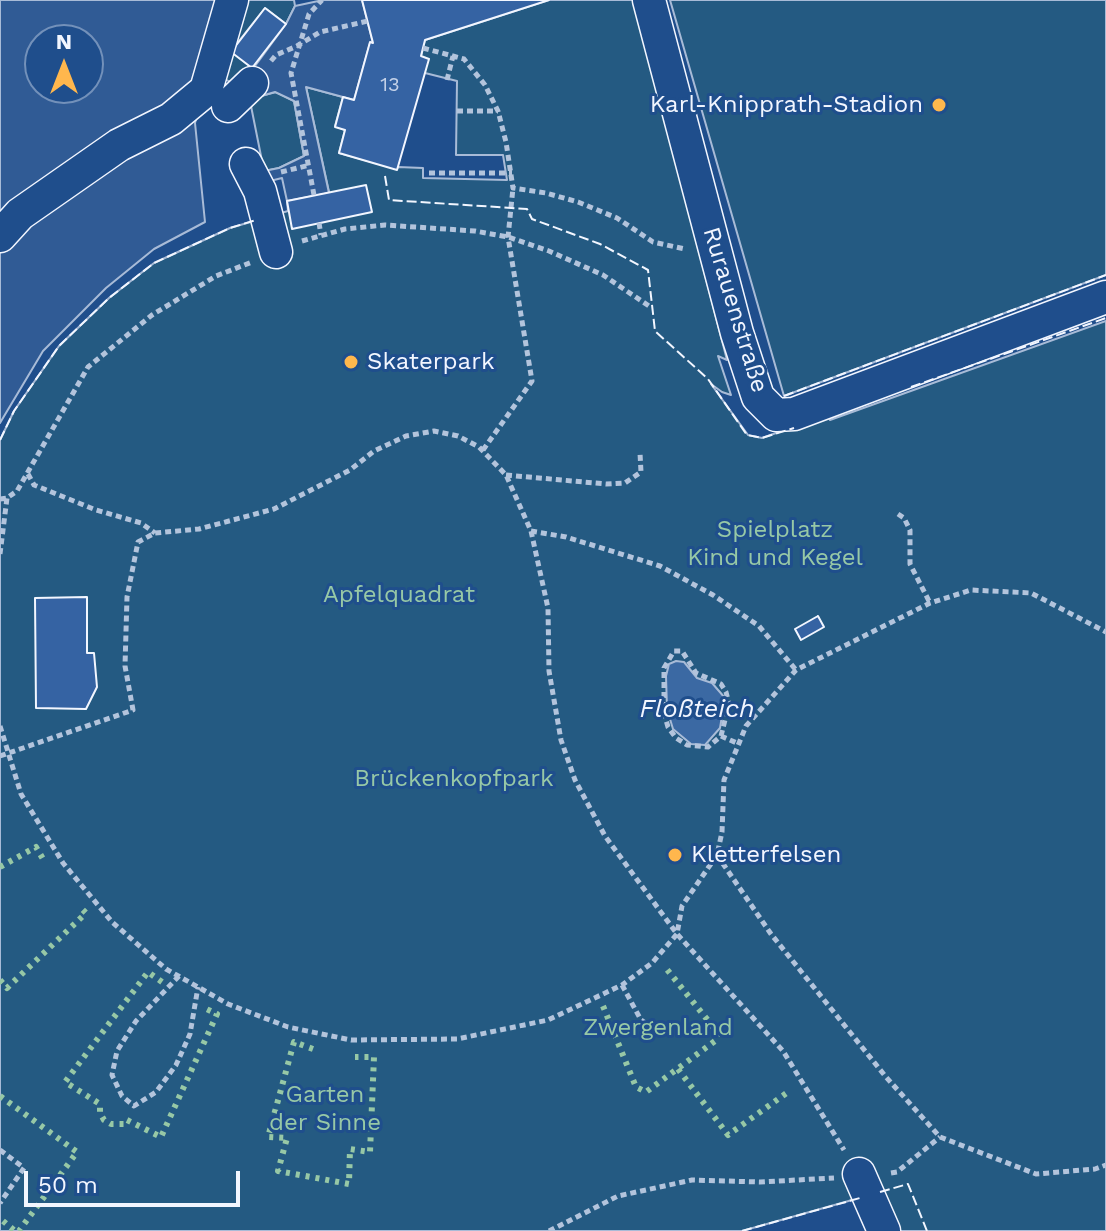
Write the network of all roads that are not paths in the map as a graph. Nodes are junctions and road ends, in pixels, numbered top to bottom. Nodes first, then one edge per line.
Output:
1 (232, 0) edge
2 (649, 0) edge
3 (252, 83) road end
4 (228, 106) dead end
5 (246, 164) dead end
6 (0, 236) edge
7 (276, 252) road end
8 (1106, 297) edge
9 (864, 1185) road end
10 (884, 1231) edge

1 - 6 street
2 - 8 street, Rurauenstraße
3 - 4 street
5 - 7 street
9 - 10 street

